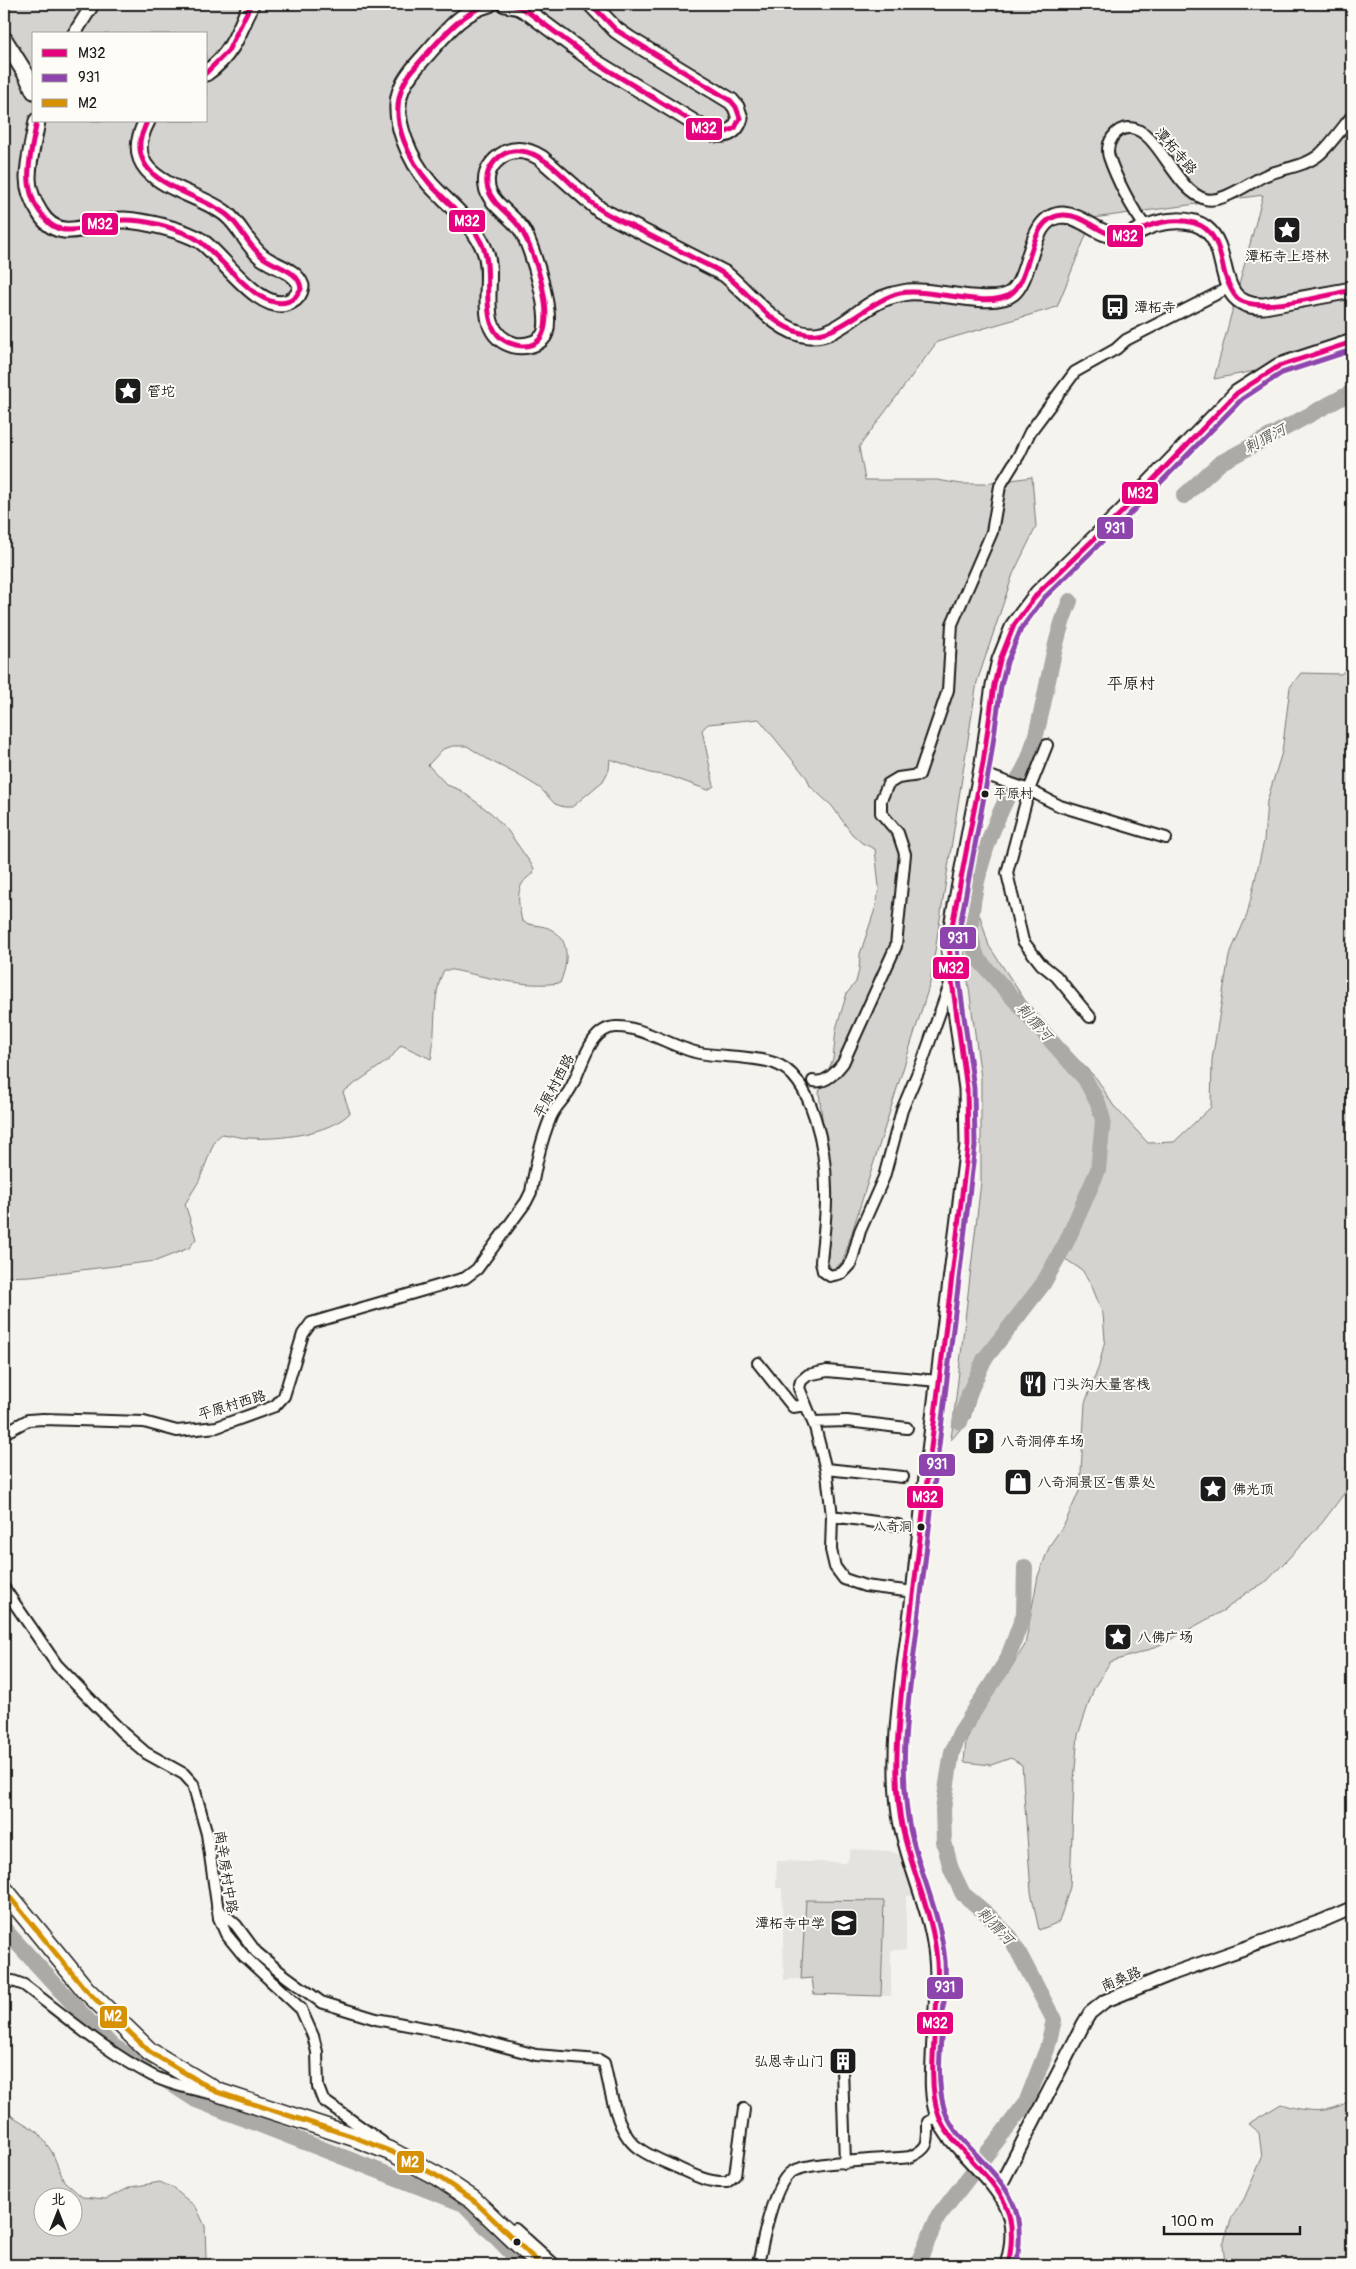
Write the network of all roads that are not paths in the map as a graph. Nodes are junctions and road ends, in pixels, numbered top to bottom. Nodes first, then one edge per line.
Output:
1 (93, 4) edge
2 (251, 4) edge
3 (488, 4) edge
4 (505, 4) edge
5 (591, 4) edge
6 (75, 32) edge
7 (4, 39) edge
8 (10, 59) edge
9 (208, 72) edge
10 (32, 87) edge
11 (1352, 116) edge
12 (37, 122) edge
13 (147, 122) edge
14 (1146, 227) junction
15 (1230, 287) junction
16 (1352, 290) edge
17 (1352, 342) edge
18 (1047, 744) dead end
19 (981, 773) junction
20 (1029, 790) junction
21 (1166, 838) dead end
22 (952, 981) junction
23 (1090, 1016) dead end
24 (812, 1081) dead end
25 (758, 1363) dead end
26 (938, 1382) junction
27 (806, 1405) junction
28 (813, 1422) junction
29 (907, 1428) dead end
30 (4, 1433) edge
31 (826, 1469) junction
32 (903, 1477) dead end
33 (832, 1516) junction
34 (898, 1525) dead end
35 (4, 1588) edge
36 (914, 1592) junction
37 (4, 1890) edge
38 (217, 1908) junction
39 (1352, 1908) edge
40 (4, 1983) edge
41 (842, 2068) dead end
42 (244, 2102) junction
43 (744, 2109) dead end
44 (939, 2117) junction
45 (410, 2161) junction
46 (845, 2163) junction
47 (996, 2187) junction
48 (495, 2220) junction
49 (541, 2265) edge
50 (554, 2265) edge
51 (758, 2265) edge
52 (1008, 2265) edge

1 - 6 street
2 - 9 main road
3 - 14 main road
4 - 5 main road
7 - 8 main road
8 - 10 main road
11 - 14 street, 潭柘寺路
12 - 13 main road
14 - 15 main road
15 - 16 main road
15 - 24 street
17 - 19 main road
18 - 20 street
19 - 20 street
19 - 22 main road
20 - 21 street
20 - 23 street
22 - 26 main road
22 - 30 street, 平原村西路
25 - 27 street
26 - 27 street
26 - 36 main road
27 - 28 street
28 - 29 street
28 - 31 street
31 - 32 street
31 - 33 street
33 - 34 street
33 - 36 street
35 - 38 street, 南辛房村中路
36 - 44 main road
37 - 42 highway
38 - 43 street
38 - 45 street, 南辛房村中路
39 - 47 street, 南桑路
40 - 42 street
41 - 46 street
42 - 45 highway
44 - 46 street
44 - 47 main road
45 - 48 highway
46 - 51 street
47 - 52 main road
48 - 49 highway
48 - 50 street

